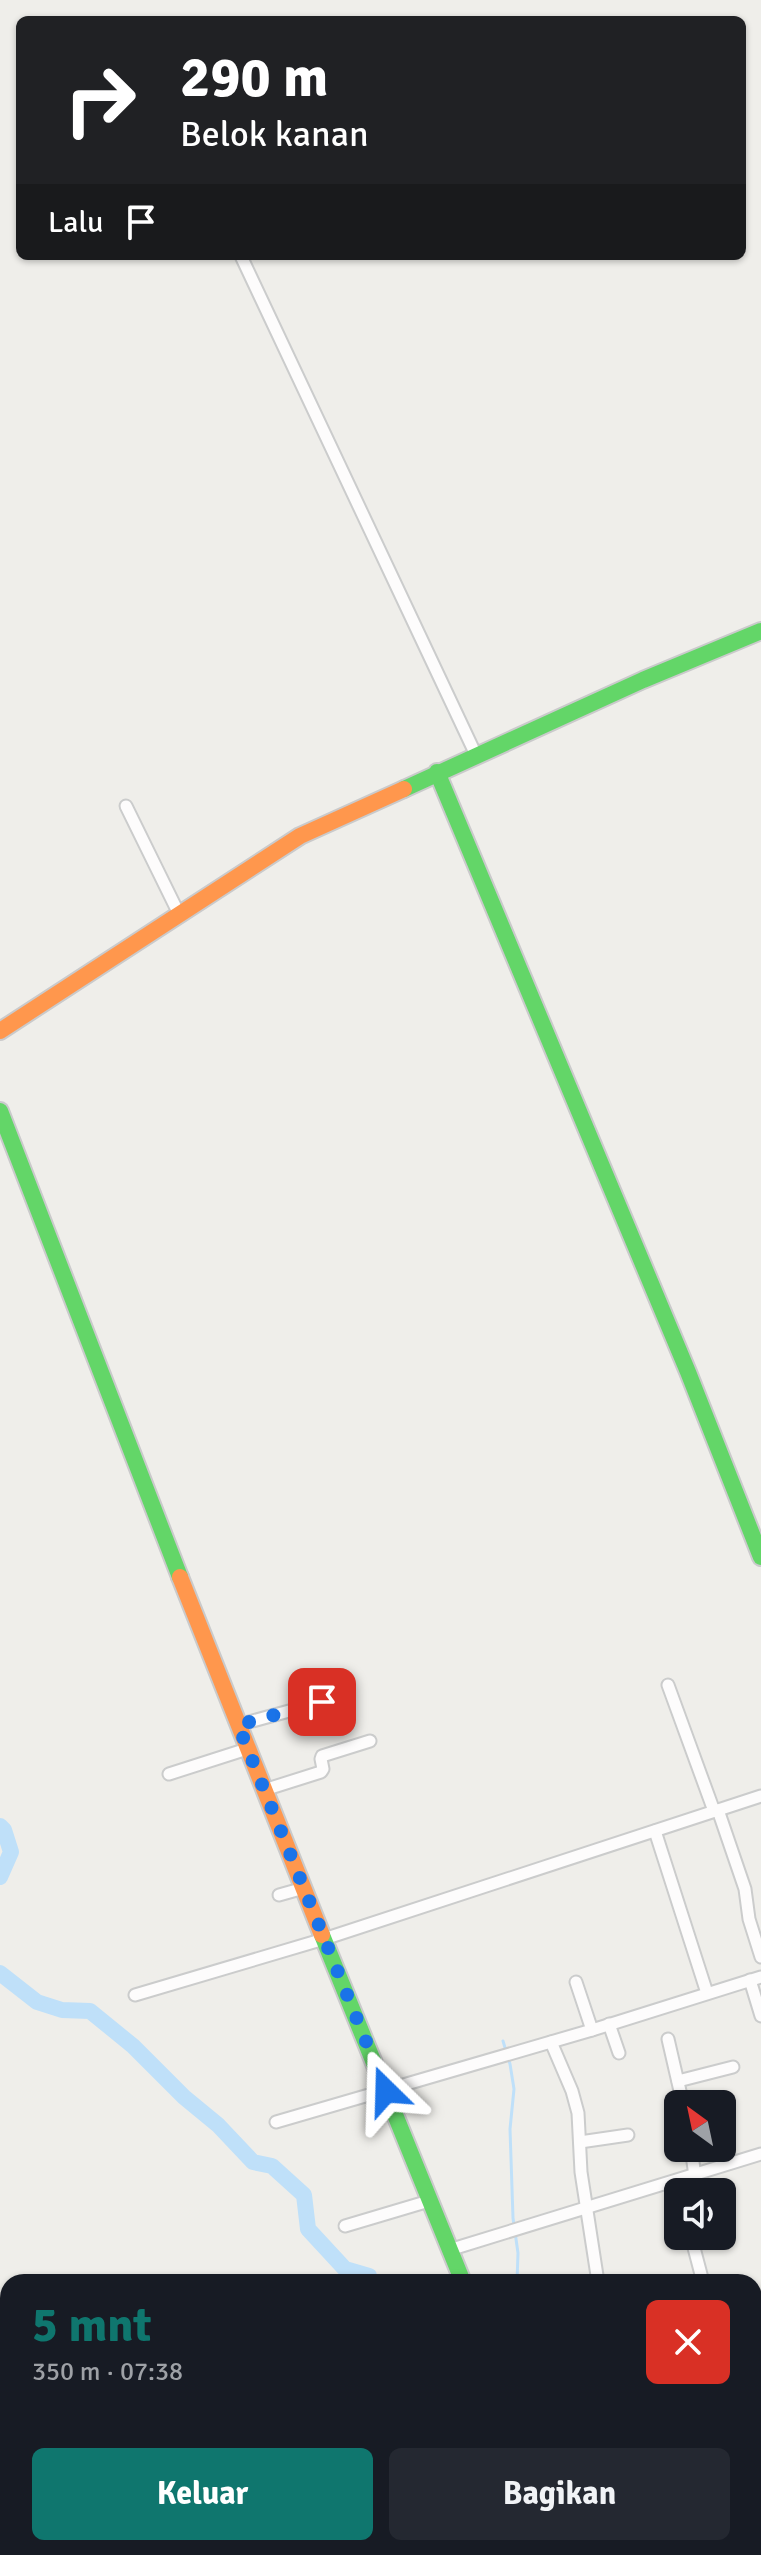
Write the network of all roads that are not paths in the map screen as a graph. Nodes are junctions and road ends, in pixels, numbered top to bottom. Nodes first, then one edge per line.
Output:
1 (243, 260) edge
2 (761, 631) edge
3 (476, 755) junction
4 (437, 772) junction
5 (126, 806) dead end
6 (180, 916) junction
7 (0, 1031) edge
8 (0, 1111) edge
9 (761, 1557) edge
10 (668, 1685) dead end
11 (322, 1702) dead end
12 (238, 1725) junction
13 (370, 1741) dead end
14 (247, 1749) junction
15 (169, 1774) dead end
16 (264, 1790) junction
17 (761, 1796) edge
18 (716, 1811) junction
19 (655, 1831) junction
20 (304, 1888) junction
21 (279, 1895) dead end
22 (324, 1939) junction
23 (761, 1957) edge
24 (756, 1978) edge
25 (576, 1982) dead end
26 (707, 1993) junction
27 (135, 1995) dead end
28 (761, 2016) edge
29 (609, 2024) junction
30 (592, 2030) junction
31 (668, 2039) dead end
32 (551, 2042) junction
33 (619, 2053) dead end
34 (733, 2067) dead end
35 (678, 2081) junction
36 (680, 2090) edge
37 (386, 2091) junction
38 (276, 2122) dead end
39 (628, 2135) dead end
40 (580, 2142) junction
41 (761, 2154) edge
42 (693, 2162) edge
43 (695, 2176) junction
44 (429, 2201) junction
45 (586, 2208) junction
46 (345, 2226) dead end
47 (449, 2250) junction
48 (695, 2250) edge
49 (460, 2274) edge
50 (597, 2274) edge
51 (701, 2274) edge

1 - 3 street
2 - 3 street
3 - 4 street
4 - 6 street
4 - 9 street
5 - 6 street
6 - 7 street
8 - 12 street
10 - 18 street
11 - 12 street
12 - 14 street
13 - 16 street
14 - 15 street
14 - 16 street
16 - 20 street
17 - 18 street
18 - 19 street
18 - 23 street
19 - 22 street
19 - 26 street
20 - 21 street
20 - 22 street
22 - 27 street
22 - 37 street
24 - 26 street
24 - 28 street
25 - 30 street
26 - 29 street
29 - 30 street
29 - 33 street
30 - 32 street
31 - 35 street
32 - 37 street
32 - 40 street
34 - 35 street
35 - 36 street
37 - 38 street
37 - 44 street
39 - 40 street
40 - 45 street
41 - 43 street
42 - 43 street
43 - 45 street
44 - 46 street
44 - 47 street
45 - 47 street
45 - 50 street
47 - 49 street
48 - 51 street

